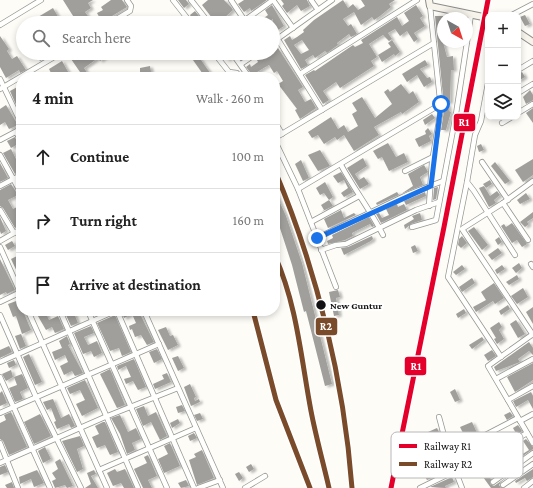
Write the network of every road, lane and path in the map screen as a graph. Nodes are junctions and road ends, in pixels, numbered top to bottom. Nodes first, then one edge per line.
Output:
1 (41, 0) edge
2 (127, 0) edge
3 (173, 0) edge
4 (191, 0) edge
5 (231, 0) edge
6 (273, 0) edge
7 (311, 0) edge
8 (332, 0) edge
9 (416, 0) edge
10 (430, 3) edge
11 (533, 5) edge
12 (318, 10) junction
13 (464, 12) edge
14 (518, 12) edge
15 (473, 14) edge
16 (121, 16) edge
17 (186, 16) edge
18 (204, 16) edge
19 (240, 16) edge
20 (251, 16) edge
21 (485, 17) edge
22 (0, 25) edge
23 (293, 28) junction
24 (521, 34) edge
25 (280, 37) edge
26 (533, 42) edge
27 (434, 43) junction
28 (280, 47) edge
29 (466, 48) edge
30 (48, 60) edge
31 (220, 60) edge
32 (238, 60) edge
33 (247, 60) edge
34 (533, 61) edge
35 (241, 64) junction
36 (521, 68) edge
37 (29, 72) edge
38 (229, 72) edge
39 (246, 72) edge
40 (300, 74) junction
41 (0, 79) edge
42 (16, 80) edge
43 (533, 84) edge
44 (2, 88) edge
45 (521, 91) edge
46 (485, 100) edge
47 (441, 104) junction
48 (533, 104) edge
49 (322, 110) junction
50 (521, 111) edge
51 (485, 112) edge
52 (16, 114) edge
53 (482, 114) junction
54 (507, 120) edge
55 (502, 123) dead end
56 (280, 131) edge
57 (16, 132) edge
58 (282, 134) joint
59 (0, 140) edge
60 (280, 151) edge
61 (0, 155) edge
62 (433, 157) junction
63 (482, 162) dead end
64 (341, 165) junction
65 (405, 171) dead end
66 (14, 179) junction
67 (443, 181) junction
68 (533, 181) edge
69 (466, 182) junction
70 (16, 183) edge
71 (0, 186) edge
72 (431, 186) junction
73 (298, 189) junction
74 (359, 196) junction
75 (508, 200) junction
76 (439, 202) junction
77 (503, 204) junction
78 (429, 206) junction
79 (0, 210) edge
80 (372, 213) junction
81 (488, 213) junction
82 (312, 222) junction
83 (412, 227) dead end
84 (379, 228) junction
85 (14, 233) joint
86 (383, 235) dead end
87 (317, 238) junction
88 (528, 240) dead end
89 (0, 241) edge
90 (0, 247) edge
91 (321, 250) junction
92 (515, 254) dead end
93 (16, 282) edge
94 (336, 287) dead end
95 (16, 295) edge
96 (0, 302) edge
97 (0, 315) edge
98 (30, 316) edge
99 (62, 316) edge
100 (90, 316) edge
101 (104, 316) edge
102 (118, 316) edge
103 (146, 316) edge
104 (92, 321) junction
105 (69, 331) junction
106 (533, 334) edge
107 (42, 343) junction
108 (158, 344) junction
109 (17, 354) junction
110 (136, 354) junction
111 (500, 357) junction
112 (533, 360) edge
113 (0, 362) edge
114 (111, 364) junction
115 (87, 375) junction
116 (0, 377) edge
117 (496, 379) junction
118 (61, 386) junction
119 (533, 386) edge
120 (178, 388) junction
121 (36, 397) junction
122 (154, 397) junction
123 (508, 400) junction
124 (14, 407) junction
125 (131, 407) junction
126 (0, 413) edge
127 (533, 414) edge
128 (105, 417) junction
129 (440, 417) dead end
130 (519, 419) junction
131 (80, 428) junction
132 (196, 428) junction
133 (444, 432) edge
134 (493, 432) edge
135 (527, 433) junction
136 (523, 435) edge
137 (56, 438) junction
138 (172, 438) junction
139 (532, 440) edge
140 (0, 443) edge
141 (150, 448) junction
142 (33, 450) junction
143 (533, 453) edge
144 (124, 459) junction
145 (7, 460) junction
146 (523, 460) edge
147 (0, 464) edge
148 (533, 464) edge
149 (99, 470) junction
150 (523, 471) edge
151 (265, 476) dead end
152 (444, 478) edge
153 (458, 478) edge
154 (499, 478) edge
155 (513, 478) edge
156 (220, 480) junction
157 (533, 481) edge
158 (493, 482) dead end
159 (503, 485) dead end
160 (18, 488) edge
161 (50, 488) edge
162 (81, 488) edge
163 (107, 488) edge
164 (138, 488) edge
165 (167, 488) edge
166 (194, 488) edge
167 (198, 488) edge
168 (224, 488) edge
169 (245, 488) edge
170 (420, 488) edge
171 (461, 488) edge
172 (524, 488) edge

1 - 22 street
2 - 16 street
3 - 17 street
4 - 18 street
5 - 19 street
6 - 20 street
6 - 23 street
7 - 12 street
8 - 12 street
9 - 40 street
10 - 13 main road
10 - 27 street
11 - 14 street
12 - 23 street
15 - 21 main road
23 - 25 street
24 - 26 main road
27 - 47 street
27 - 49 street
28 - 40 street
29 - 67 street
30 - 37 street
31 - 38 street
32 - 35 street
33 - 35 street
34 - 36 street
35 - 39 street
40 - 49 street
41 - 44 street
42 - 44 street
43 - 45 street
44 - 52 street
46 - 53 street
47 - 62 street
47 - 64 street
48 - 50 street
49 - 58 street
51 - 53 street
53 - 69 street
54 - 55 street
56 - 58 street
57 - 59 street
60 - 73 street
61 - 66 street
62 - 65 street
62 - 72 street
63 - 75 street
64 - 73 street
64 - 74 street
66 - 70 street
66 - 71 street
67 - 72 street
67 - 76 street
68 - 75 street
69 - 81 street
69 - 111 street
72 - 78 street
72 - 80 street
73 - 82 street
74 - 80 street
74 - 82 street
75 - 77 street
76 - 78 street
76 - 83 street
77 - 81 street
77 - 88 street
78 - 84 street
79 - 85 street
80 - 84 street
80 - 87 street
81 - 92 street
81 - 106 street
82 - 87 street
84 - 86 street
84 - 91 street
85 - 89 street
87 - 91 street
90 - 93 street
91 - 94 street
95 - 96 street
97 - 109 street
98 - 107 street
99 - 105 street
100 - 104 street
101 - 104 street
102 - 110 street
103 - 108 street
104 - 105 street
104 - 114 street
105 - 107 street
105 - 115 street
106 - 111 street
107 - 109 street
107 - 118 street
108 - 110 street
108 - 120 street
109 - 113 street
109 - 121 street
110 - 114 street
110 - 122 street
111 - 117 street
112 - 117 street
114 - 115 street
114 - 125 street
115 - 118 street
115 - 128 street
116 - 124 street
117 - 123 street
118 - 121 street
118 - 131 street
119 - 123 street
120 - 122 street
120 - 132 street
121 - 124 street
121 - 137 street
122 - 125 street
122 - 138 street
123 - 130 street
124 - 126 street
124 - 142 street
125 - 128 street
125 - 141 street
127 - 130 street
128 - 131 street
128 - 144 street
129 - 133 street
130 - 134 street
130 - 135 street
131 - 137 street
131 - 149 street
132 - 138 street
132 - 156 street
135 - 136 street
135 - 139 street
137 - 142 street
137 - 162 street
138 - 141 street
138 - 166 street
140 - 145 street
141 - 144 street
141 - 165 street
142 - 145 street
142 - 161 street
143 - 146 street
144 - 149 street
144 - 164 street
145 - 147 street
145 - 160 street
148 - 150 street
149 - 163 street
151 - 169 street
152 - 170 street
153 - 171 street
154 - 158 street
155 - 159 street
156 - 167 street
156 - 168 street
157 - 172 street

